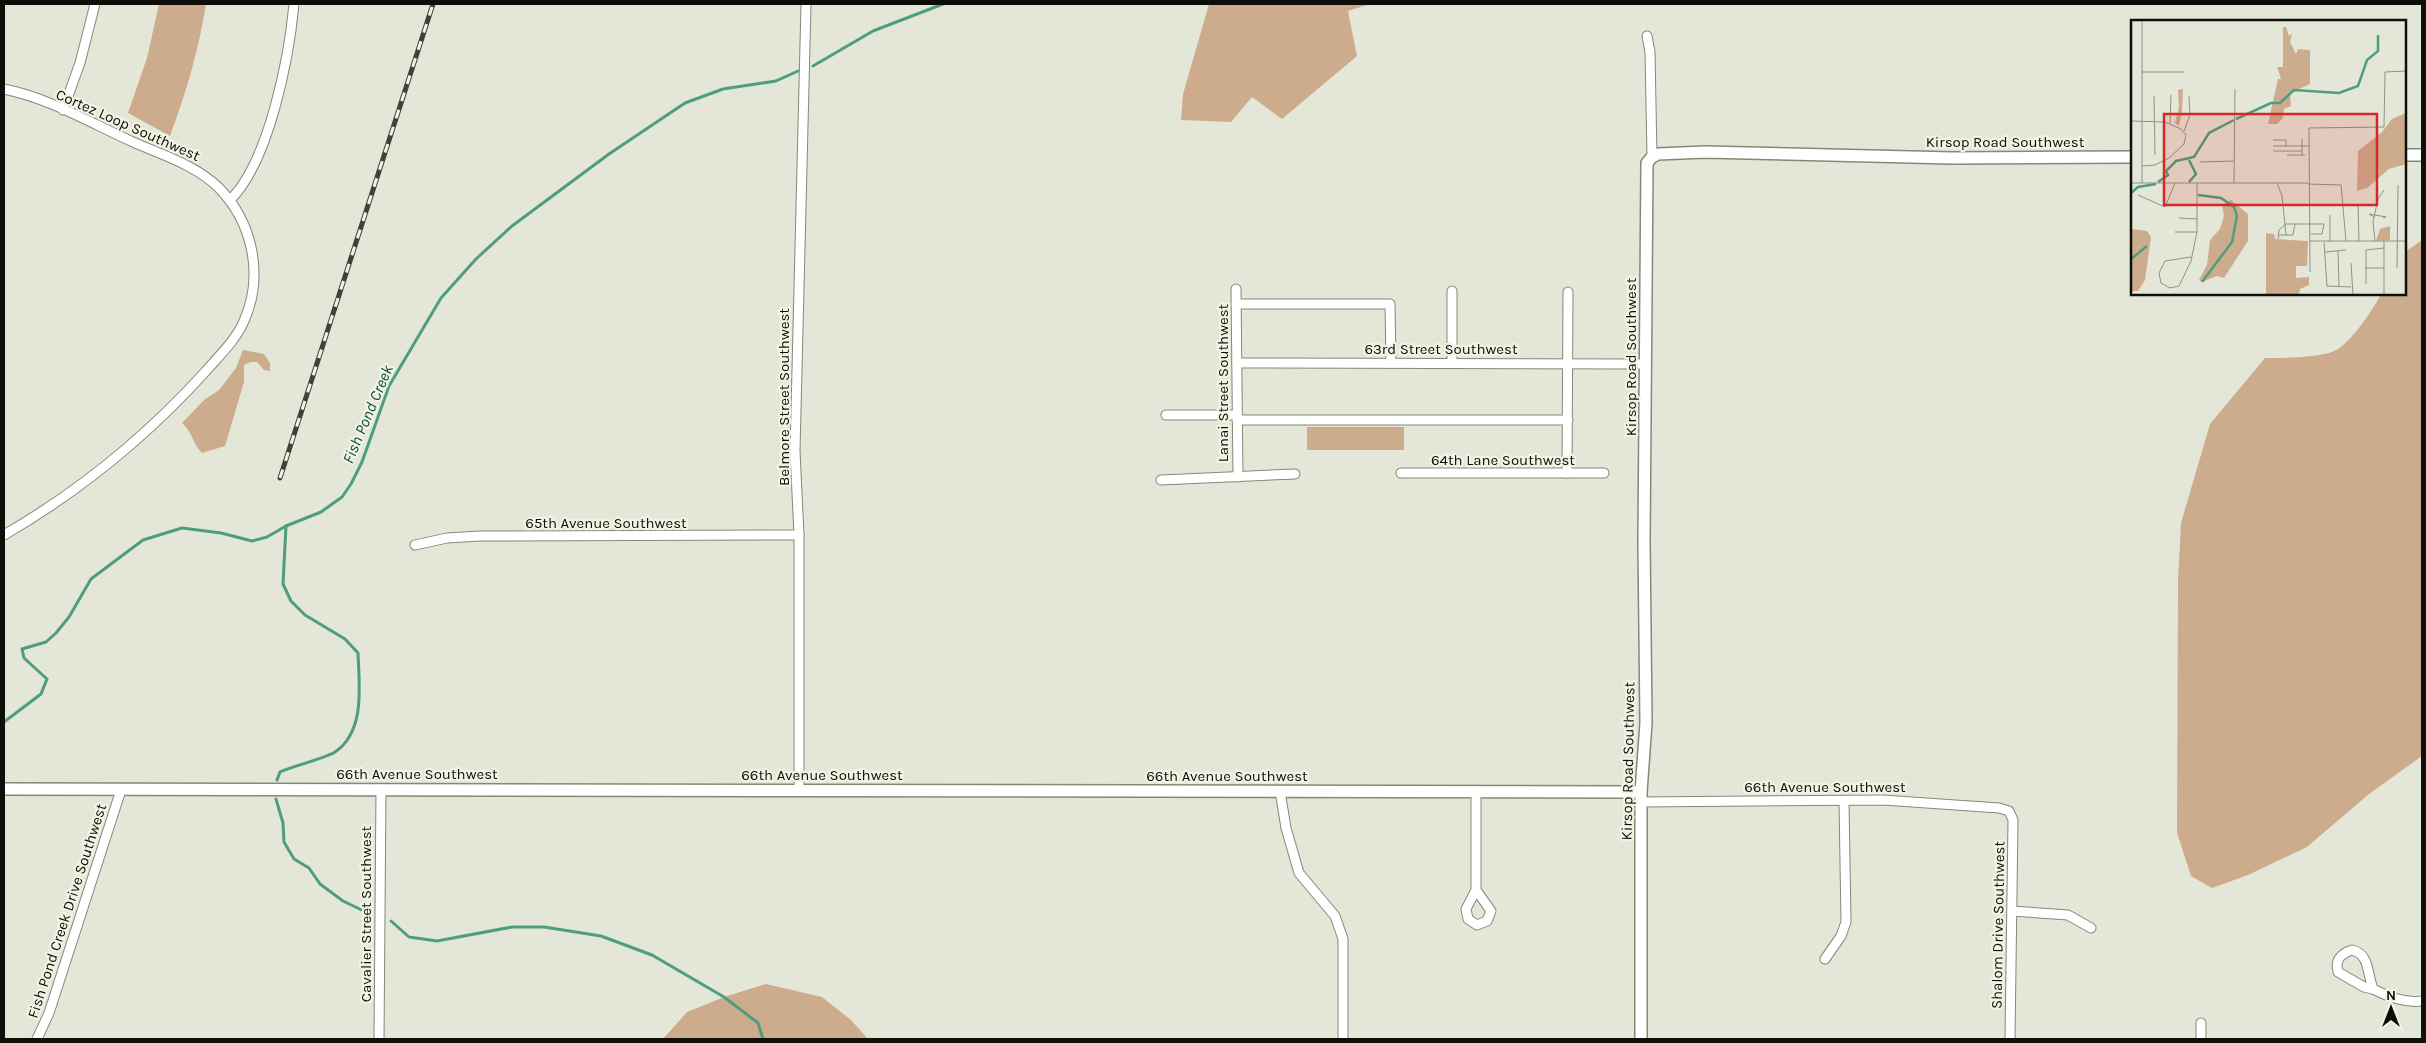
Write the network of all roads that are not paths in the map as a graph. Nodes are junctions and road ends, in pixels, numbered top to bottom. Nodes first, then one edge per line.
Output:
1 (95, 4) edge
2 (294, 4) edge
3 (806, 4) edge
4 (1647, 36) dead end
5 (4, 89) edge
6 (63, 110) junction
7 (2406, 155) edge
8 (2422, 155) edge
9 (1652, 157) junction
10 (2131, 157) edge
11 (230, 200) junction
12 (1236, 289) dead end
13 (1452, 291) dead end
14 (1568, 292) dead end
15 (1236, 304) junction
16 (1237, 363) junction
17 (1391, 363) junction
18 (1452, 363) junction
19 (1568, 364) junction
20 (1646, 364) junction
21 (1166, 415) dead end
22 (1237, 417) junction
23 (1568, 420) junction
24 (1401, 473) dead end
25 (1567, 473) junction
26 (1604, 473) dead end
27 (1296, 474) dead end
28 (1238, 477) junction
29 (1161, 480) dead end
30 (4, 535) edge
31 (799, 535) junction
32 (415, 545) dead end
33 (4, 789) edge
34 (380, 789) junction
35 (121, 790) junction
36 (799, 790) junction
37 (1280, 791) junction
38 (1476, 792) junction
39 (1640, 797) junction
40 (1844, 802) junction
41 (2009, 812) joint
42 (1476, 890) dead end
43 (2012, 911) junction
44 (2091, 928) dead end
45 (1825, 959) dead end
46 (2373, 989) junction
47 (2422, 1001) edge
48 (2202, 1023) dead end
49 (36, 1039) edge
50 (379, 1039) edge
51 (1343, 1039) edge
52 (1641, 1039) edge
53 (2010, 1039) edge
54 (2201, 1039) edge

1 - 6 street
2 - 11 street
3 - 31 street, Belmore Street Southwest
4 - 9 street
5 - 6 street, Cortez Loop Southwest
6 - 11 street, Cortez Loop Southwest
7 - 8 street
9 - 10 street, Kirsop Road Southwest
9 - 20 street, Kirsop Road Southwest
11 - 30 street, Cortez Loop Southwest
12 - 15 street, Lanai Street Southwest
13 - 18 street
14 - 19 street
15 - 16 street, Lanai Street Southwest
15 - 17 street
16 - 17 street, 63rd Street Southwest
16 - 22 street, Lanai Street Southwest
17 - 18 street, 63rd Street Southwest
18 - 19 street, 63rd Street Southwest
19 - 20 street, 63rd Street Southwest
19 - 23 street
20 - 39 street, Kirsop Road Southwest
21 - 22 street
22 - 23 street
22 - 28 street, Lanai Street Southwest
23 - 25 street
24 - 25 street, 64th Lane Southwest
25 - 26 street, 64th Lane Southwest
27 - 28 street
28 - 29 street
31 - 32 street, 65th Avenue Southwest
31 - 36 street, Belmore Street Southwest
33 - 35 street, 66th Avenue Southwest
34 - 35 street, 66th Avenue Southwest
34 - 36 street, 66th Avenue Southwest
34 - 50 street, Cavalier Street Southwest
35 - 49 street, Fish Pond Creek Drive Southwest
36 - 37 street, 66th Avenue Southwest
37 - 38 street, 66th Avenue Southwest
37 - 51 street
38 - 39 street, 66th Avenue Southwest
38 - 42 street
39 - 40 street, 66th Avenue Southwest
39 - 52 street, Kirsop Road Southwest
40 - 41 street, 66th Avenue Southwest
40 - 45 street
41 - 43 street, Shalom Drive Southwest
43 - 44 street
43 - 53 street, Shalom Drive Southwest
46 - 46 street
46 - 47 street
48 - 54 street

